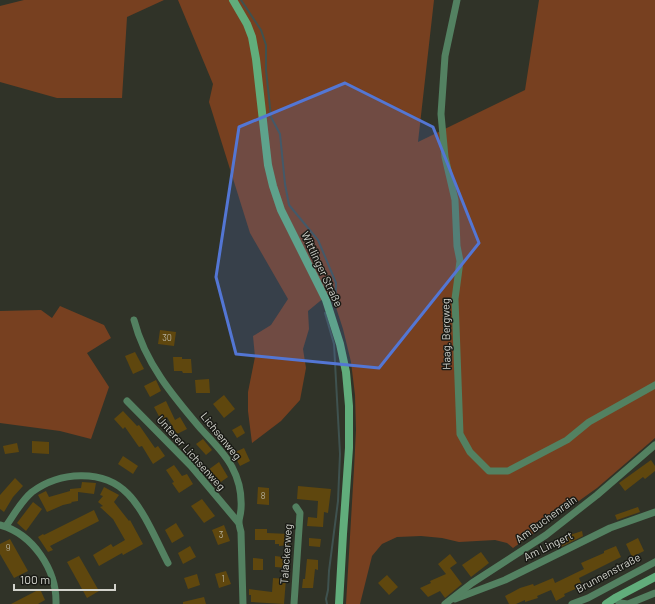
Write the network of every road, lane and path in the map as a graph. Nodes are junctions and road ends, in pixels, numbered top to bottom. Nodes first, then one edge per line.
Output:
1 (233, 0) edge
2 (457, 0) edge
3 (134, 320) dead end
4 (655, 385) edge
5 (127, 401) dead end
6 (655, 445) edge
7 (296, 507) dead end
8 (655, 512) edge
9 (238, 522) junction
10 (3, 526) edge
11 (655, 562) edge
12 (168, 563) dead end
13 (655, 577) edge
14 (655, 593) edge
15 (614, 598) junction
16 (448, 602) edge
17 (56, 604) edge
18 (243, 604) edge
19 (294, 604) edge
20 (339, 604) edge
21 (572, 604) edge
22 (606, 604) edge

1 - 20 street, Wittlinger Straße
2 - 4 street, Haag. Bergweg
3 - 9 street, Lichsenweg
5 - 9 street, Unterer Lichsenweg
6 - 16 street, Am Buchenrain
7 - 19 street, Talackerweg
8 - 16 street, Am Lingert
9 - 18 street, Lichsenweg
10 - 12 street
10 - 17 street
11 - 21 street, Brunnenstraße
13 - 15 street
14 - 15 street
15 - 22 street

